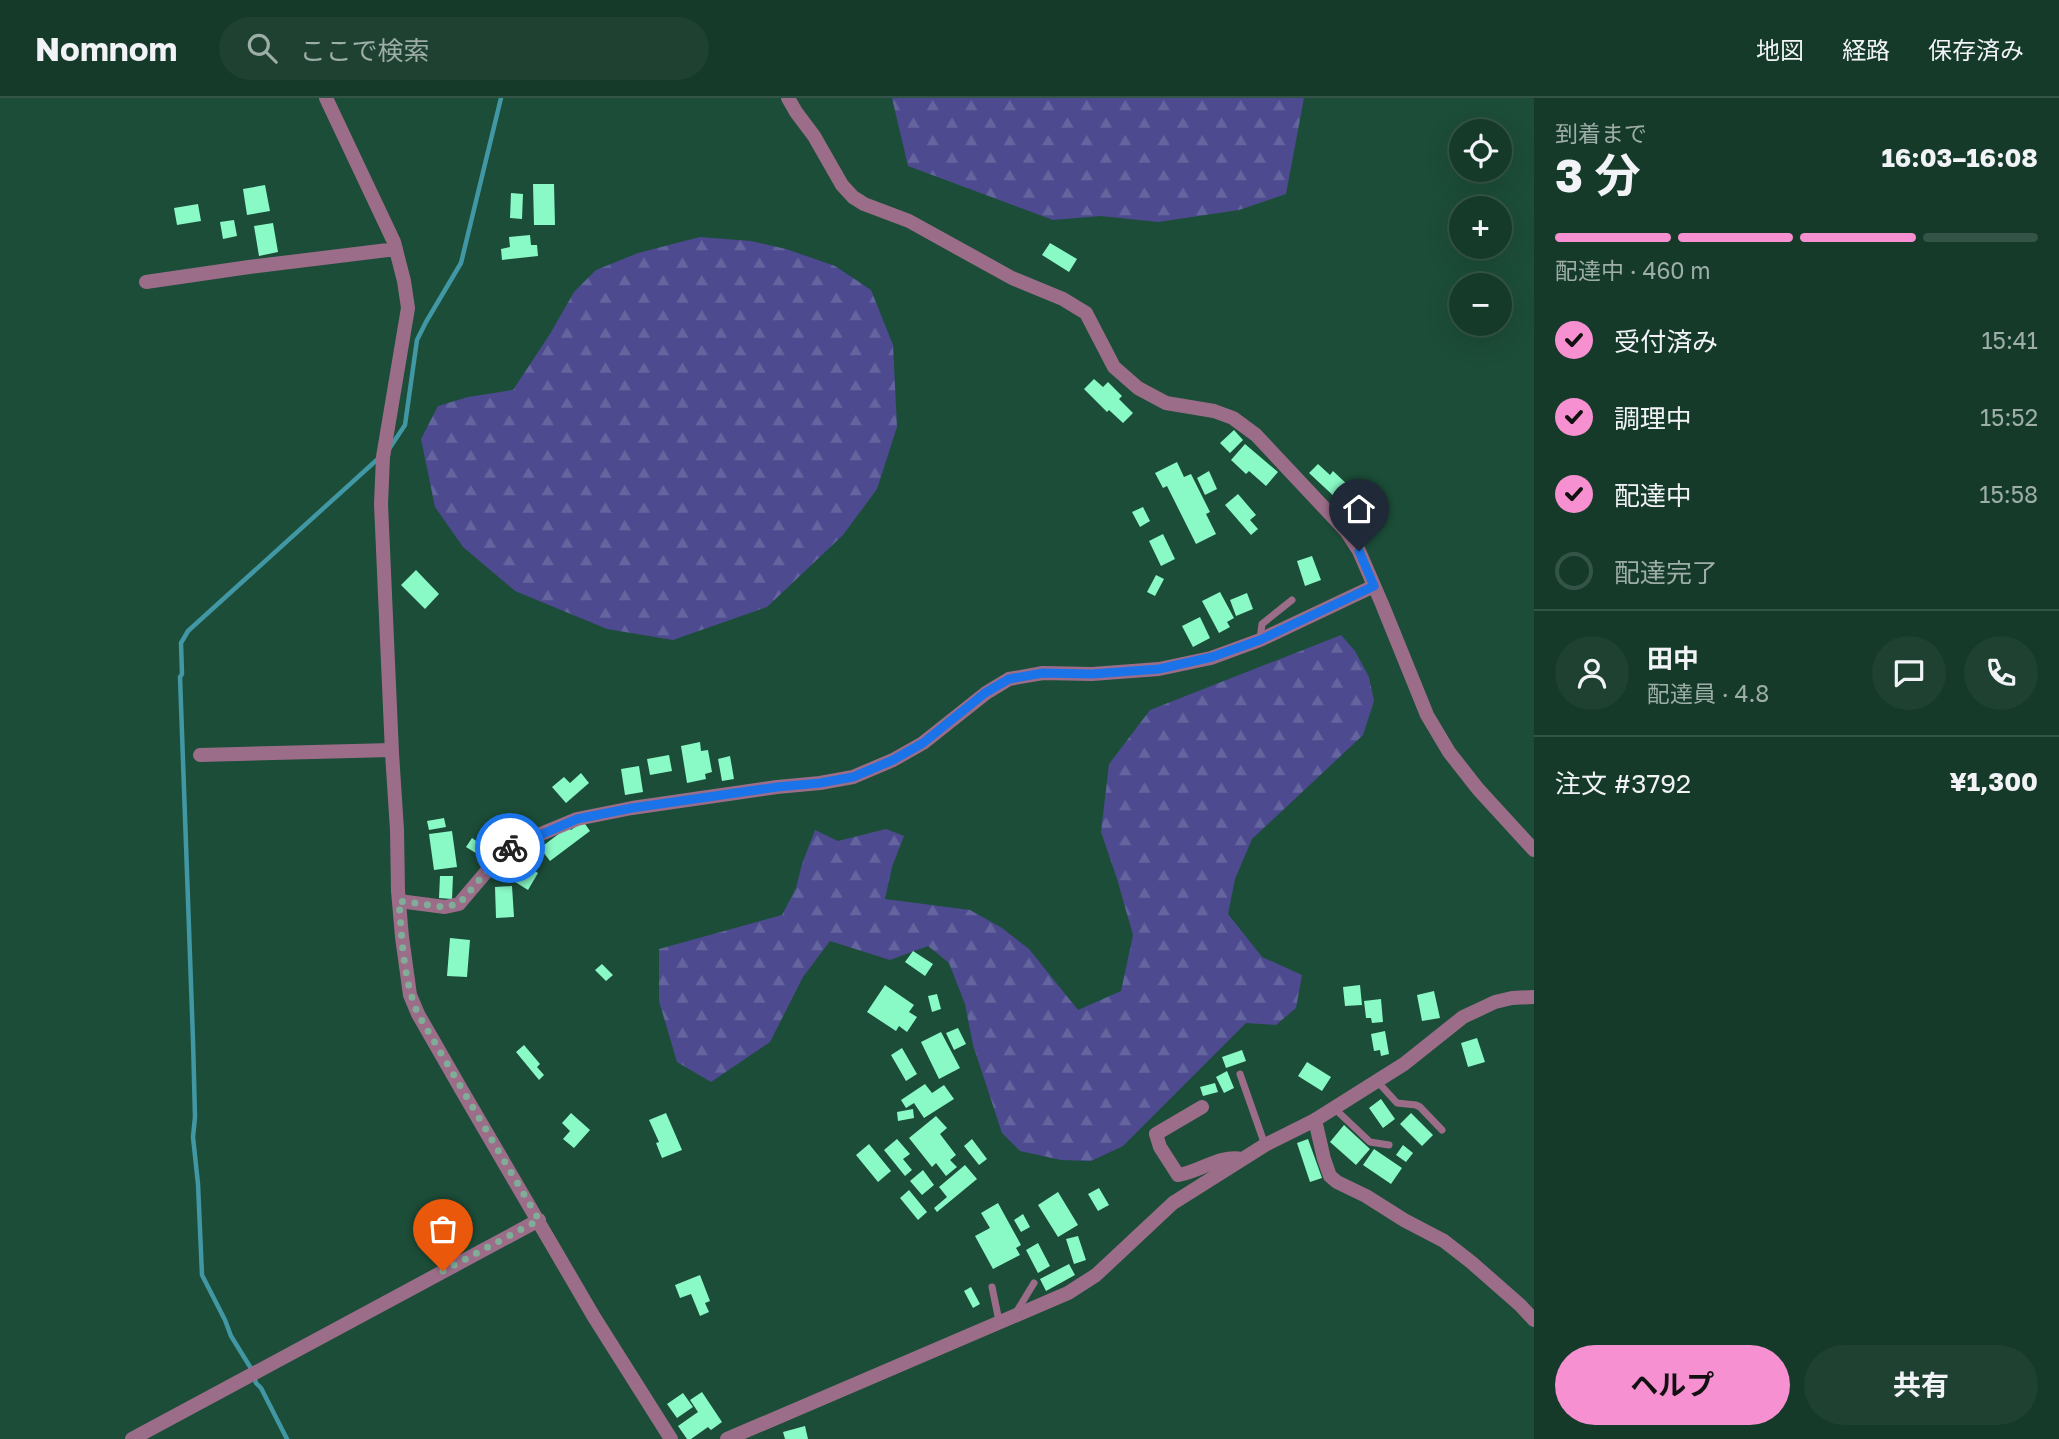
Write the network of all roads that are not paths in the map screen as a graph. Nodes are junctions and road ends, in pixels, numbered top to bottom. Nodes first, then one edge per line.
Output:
1 (326, 98) edge
2 (788, 98) edge
3 (396, 249) junction
4 (146, 282) dead end
5 (1374, 586) junction
6 (1292, 600) dead end
7 (1260, 640) junction
8 (391, 750) junction
9 (200, 755) dead end
10 (1534, 850) edge
11 (399, 901) junction
12 (1534, 997) edge
13 (1240, 1074) dead end
14 (1376, 1081) junction
15 (1202, 1107) dead end
16 (1333, 1108) junction
17 (1315, 1120) junction
18 (1442, 1130) dead end
19 (1265, 1144) junction
20 (1389, 1146) dead end
21 (1242, 1159) junction
22 (539, 1220) junction
23 (1034, 1283) dead end
24 (992, 1287) dead end
25 (1015, 1315) junction
26 (1534, 1320) edge
27 (999, 1321) junction
28 (132, 1439) edge
29 (671, 1439) edge
30 (727, 1439) edge

1 - 3 street
2 - 5 street
3 - 4 street
3 - 8 street
5 - 7 street
5 - 10 street
6 - 7 lane
7 - 11 street
8 - 9 street
8 - 11 street
11 - 22 street
12 - 14 street
13 - 19 lane
14 - 16 street
14 - 18 lane
15 - 21 street
16 - 17 street
16 - 20 lane
17 - 19 street
17 - 26 street
19 - 21 street
21 - 25 street
22 - 28 street
22 - 29 street
23 - 25 lane
24 - 27 lane
25 - 27 street
27 - 30 street

